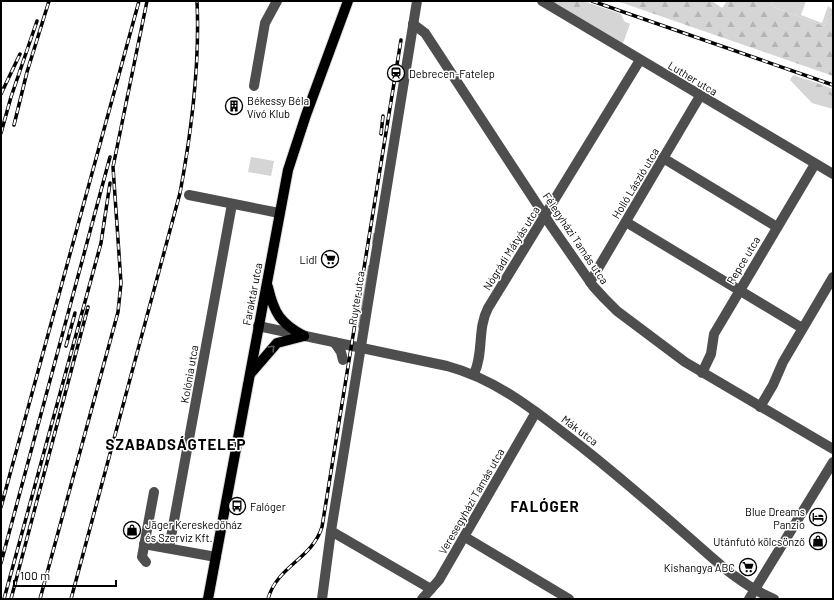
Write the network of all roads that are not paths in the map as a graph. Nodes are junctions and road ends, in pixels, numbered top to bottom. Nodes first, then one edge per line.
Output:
1 (277, 1) edge
2 (348, 1) edge
3 (417, 1) edge
4 (542, 1) edge
5 (413, 24) junction
6 (640, 60) junction
7 (254, 86) dead end
8 (700, 96) junction
9 (663, 158) junction
10 (815, 164) junction
11 (833, 174) edge
12 (189, 195) dead end
13 (232, 204) junction
14 (279, 213) junction
15 (545, 215) junction
16 (626, 222) junction
17 (777, 227) junction
18 (833, 277) edge
19 (267, 282) junction
20 (590, 282) junction
21 (740, 290) junction
22 (258, 326) junction
23 (802, 328) junction
24 (304, 336) junction
25 (334, 342) junction
26 (360, 347) junction
27 (343, 360) dead end
28 (702, 372) junction
29 (474, 374) junction
30 (249, 375) junction
31 (760, 407) junction
32 (536, 412) junction
33 (833, 449) edge
34 (833, 462) edge
35 (823, 479) junction
36 (833, 483) edge
37 (154, 492) dead end
38 (331, 531) junction
39 (465, 537) junction
40 (144, 544) junction
41 (169, 548) junction
42 (216, 557) junction
43 (146, 562) dead end
44 (431, 589) junction
45 (752, 595) edge
46 (208, 599) edge
47 (322, 599) edge
48 (422, 599) edge
49 (569, 599) edge
50 (774, 599) edge

1 - 7 street
2 - 14 main road, Faraktár utca
3 - 5 street, Ruyter utca
4 - 6 street, Luther utca
5 - 15 street, Félegyházi Tamás utca
5 - 26 street, Ruyter utca
6 - 8 street, Luther utca
6 - 15 street, Nógrádi Mátyás utca
8 - 9 street, Holló László utca
8 - 10 street, Luther utca
9 - 16 street, Holló László utca
9 - 17 street
10 - 11 street, Luther utca
10 - 17 street, Repce utca
12 - 13 street
13 - 14 street
13 - 41 street, Kolónia utca
14 - 19 main road, Faraktár utca
15 - 20 street, Félegyházi Tamás utca
15 - 29 street, Nógrádi Mátyás utca
16 - 20 street, Holló László utca
16 - 21 street
17 - 21 street, Repce utca
18 - 23 street
19 - 22 main road, Faraktár utca
19 - 24 main road
20 - 28 street, Félegyházi Tamás utca
21 - 23 street
21 - 28 street, Repce utca
22 - 24 street, Mák utca
22 - 30 main road, Faraktár utca
23 - 31 street
24 - 25 street, Mák utca
30 -> 24 main road
25 - 26 street, Mák utca
25 - 27 street
26 - 29 street, Mák utca
26 - 38 street, Ruyter utca
28 - 31 street, Félegyházi Tamás utca
29 - 32 street, Mák utca
30 - 42 main road, Faraktár utca
31 - 33 street, Félegyházi Tamás utca
32 - 39 street, Veresegyházi Tamás utca
32 - 45 street, Mák utca
34 - 35 street
35 - 36 street
35 - 45 street
37 - 40 street
38 - 44 street
38 - 47 street, Ruyter utca
39 - 44 street, Veresegyházi Tamás utca
39 - 49 street
40 - 41 street
40 - 43 street
41 - 42 street
42 - 46 main road, Faraktár utca
44 - 48 street, Veresegyházi Tamás utca
45 - 50 street, Mák utca

